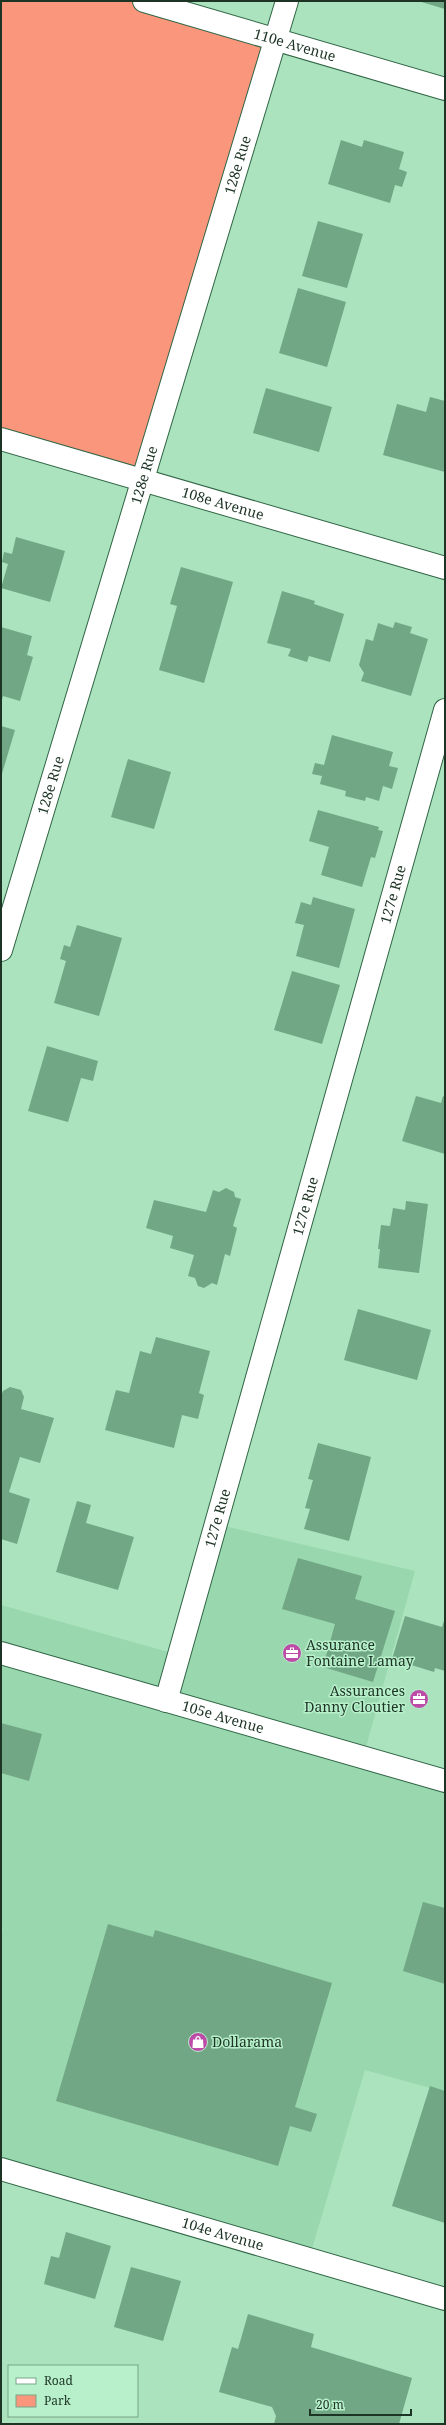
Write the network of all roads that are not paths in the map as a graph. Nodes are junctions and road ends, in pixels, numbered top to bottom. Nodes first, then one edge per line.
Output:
1 (144, 1) edge
2 (287, 1) edge
3 (276, 39) junction
4 (445, 89) edge
5 (1, 439) edge
6 (143, 480) junction
7 (445, 568) edge
8 (445, 710) edge
9 (1, 950) edge
10 (1, 1653) edge
11 (166, 1701) junction
12 (445, 1781) edge
13 (1, 2169) edge
14 (445, 2299) edge

1 - 3 street, 110e Avenue
2 - 3 street, 128e Rue
3 - 4 street, 110e Avenue
3 - 6 street, 128e Rue
5 - 6 street, 108e Avenue
6 - 7 street, 108e Avenue
6 - 9 street, 128e Rue
8 - 11 street, 127e Rue
10 - 11 street, 105e Avenue
11 - 12 street, 105e Avenue
13 - 14 street, 104e Avenue

